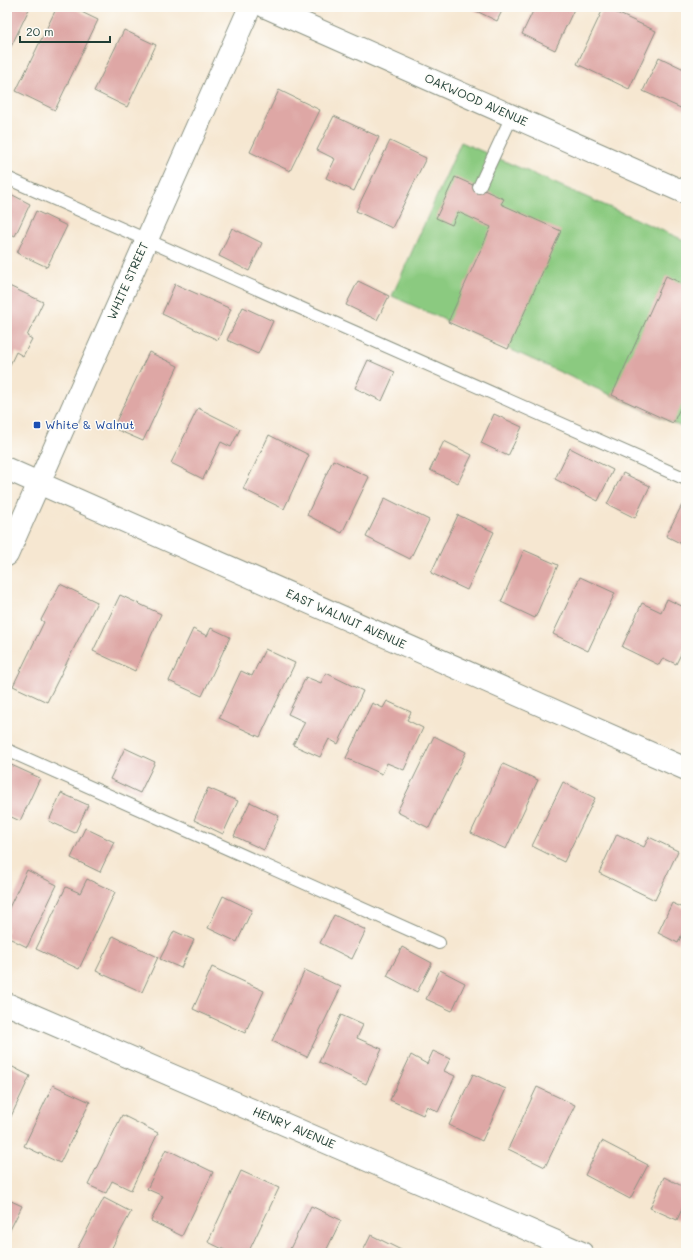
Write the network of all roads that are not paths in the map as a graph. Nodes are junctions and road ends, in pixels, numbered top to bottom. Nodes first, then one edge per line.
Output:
1 (250, 7) edge
2 (266, 7) edge
3 (512, 116) junction
4 (7, 178) edge
5 (480, 187) dead end
6 (686, 193) edge
7 (146, 240) junction
8 (7, 469) edge
9 (686, 479) edge
10 (38, 483) junction
11 (7, 555) edge
12 (7, 750) edge
13 (686, 769) edge
14 (439, 943) dead end
15 (7, 1004) edge
16 (582, 1253) edge

1 - 7 street, WHITE STREET
2 - 3 street, OAKWOOD AVENUE
3 - 5 lane
3 - 6 street, OAKWOOD AVENUE
4 - 7 lane
7 - 9 lane
7 - 10 street, WHITE STREET
8 - 10 street, EAST WALNUT AVENUE
10 - 11 street, WHITE STREET
10 - 13 street, EAST WALNUT AVENUE
12 - 14 lane
15 - 16 street, HENRY AVENUE

